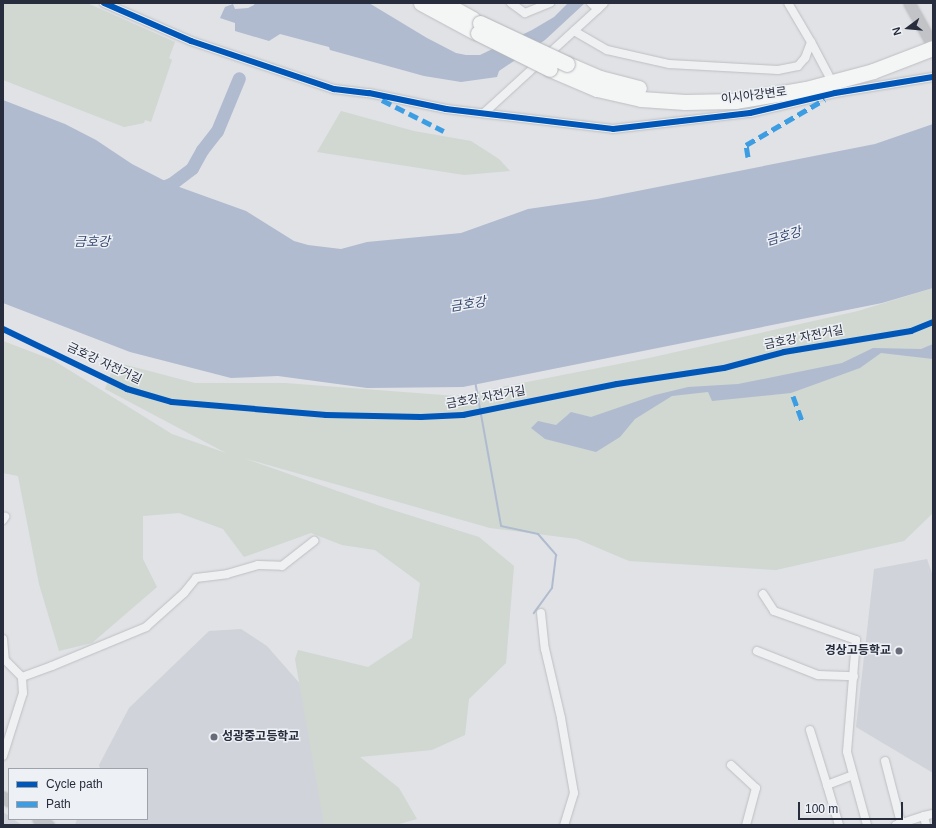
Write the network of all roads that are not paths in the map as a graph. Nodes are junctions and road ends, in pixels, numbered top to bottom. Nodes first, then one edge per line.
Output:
1 (104, 3) edge
2 (421, 3) edge
3 (444, 3) edge
4 (511, 3) edge
5 (550, 3) edge
6 (788, 3) edge
7 (909, 3) edge
8 (598, 6) edge
9 (478, 27) junction
10 (574, 31) junction
11 (811, 42) junction
12 (932, 45) edge
13 (829, 76) junction
14 (933, 77) edge
15 (484, 113) junction
16 (314, 541) dead end
17 (763, 594) dead end
18 (541, 613) dead end
19 (3, 640) edge
20 (757, 651) dead end
21 (854, 676) junction
22 (22, 677) junction
23 (810, 730) dead end
24 (3, 756) edge
25 (885, 761) dead end
26 (731, 765) dead end
27 (853, 775) junction
28 (826, 785) junction
29 (933, 814) edge
30 (924, 816) junction
31 (899, 824) edge
32 (564, 825) edge
33 (746, 825) edge
34 (839, 825) edge
35 (867, 825) edge
36 (926, 825) edge

1 - 15 street
2 - 9 highway
3 - 9 highway
4 - 5 street
6 - 11 street
7 - 12 main road
8 - 10 street
9 - 12 highway, 이시아강변로, bridge
9 - 13 highway, 이시아강변로, bridge
10 - 11 street
10 - 15 street
11 - 13 street
12 - 13 highway, 이시아강변로
14 - 15 street
16 - 22 street
17 - 21 street
18 - 32 street
19 - 22 street
20 - 21 street
21 - 27 street
22 - 24 street
23 - 28 street
25 - 31 street
26 - 33 street
27 - 28 street
27 - 35 street
28 - 34 street
29 - 30 street
30 - 31 street
30 - 36 street

